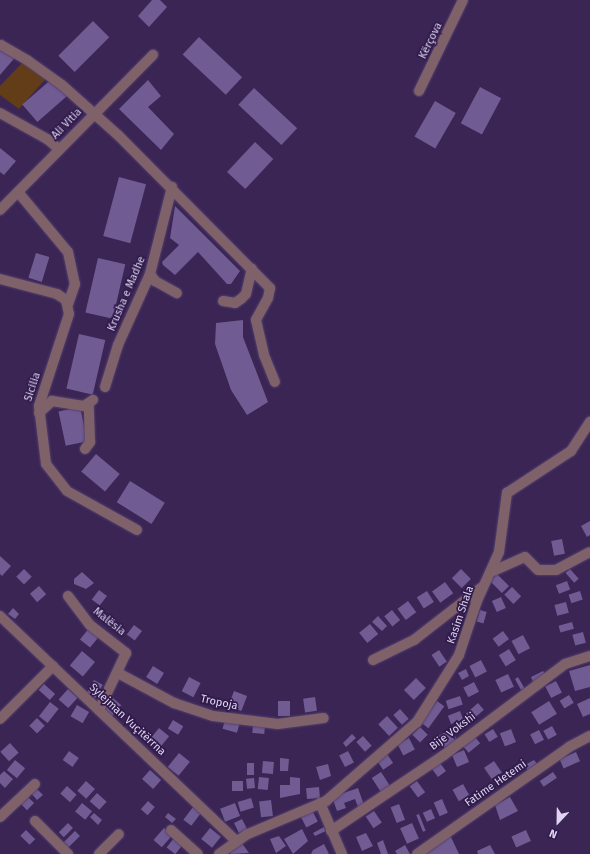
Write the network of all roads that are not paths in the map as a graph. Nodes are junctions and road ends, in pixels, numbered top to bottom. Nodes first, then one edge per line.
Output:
1 (463, 0) edge
2 (1, 46) dead end
3 (153, 55) dead end
4 (419, 91) dead end
5 (0, 113) edge
6 (93, 114) junction
7 (59, 149) junction
8 (172, 187) junction
9 (18, 192) junction
10 (0, 210) edge
11 (252, 269) junction
12 (150, 274) junction
13 (0, 279) edge
14 (177, 293) dead end
15 (223, 300) dead end
16 (68, 304) junction
17 (275, 382) dead end
18 (105, 386) dead end
19 (38, 414) junction
20 (590, 422) edge
21 (85, 448) dead end
22 (137, 530) dead end
23 (590, 552) edge
24 (491, 572) junction
25 (482, 587) junction
26 (68, 596) dead end
27 (0, 616) edge
28 (590, 656) edge
29 (373, 660) dead end
30 (53, 666) junction
31 (118, 673) junction
32 (99, 710) junction
33 (324, 718) dead end
34 (0, 720) edge
35 (590, 736) edge
36 (35, 784) dead end
37 (320, 803) junction
38 (0, 817) edge
39 (35, 821) dead end
40 (171, 830) dead end
41 (331, 831) junction
42 (119, 834) dead end
43 (236, 841) junction
44 (68, 854) edge
45 (99, 854) edge
46 (198, 854) edge
47 (219, 854) edge
48 (342, 854) edge
49 (417, 854) edge

1 - 4 street, Kërçova
2 - 6 street
3 - 6 street, Ali Vitia
5 - 7 street
6 - 7 street, Ali Vitia
6 - 8 street
7 - 9 street, Ali Vitia
8 - 11 street
8 - 12 street, Krusha e Madhe
9 - 10 street, Ali Vitia
9 - 16 street, Sicilia
11 - 15 street
11 - 17 street
12 - 14 street
12 - 18 street, Krusha e Madhe
13 - 16 street
16 - 19 street, Sicilia
19 - 21 street
19 - 22 street, Sicilia
20 - 24 street, Kasim Shala
23 - 24 street
24 - 25 street, Kasim Shala
25 - 29 street
25 - 37 street, Kasim Shala
26 - 31 street, Malësia
27 - 30 street, Sylejman Vuçitërrna
28 - 41 street, Bije Vokshi
30 - 32 street, Sylejman Vuçitërrna
30 - 34 street
31 - 32 street, Malësia
31 - 33 street, Tropoja
32 - 43 street, Sylejman Vuçitërrna
35 - 49 street, Fatime Hetemi
36 - 38 street
37 - 41 street
37 - 43 street, Kasim Shala
39 - 44 street
40 - 46 street
41 - 48 street
42 - 45 street
43 - 47 street, Kasim Shala

